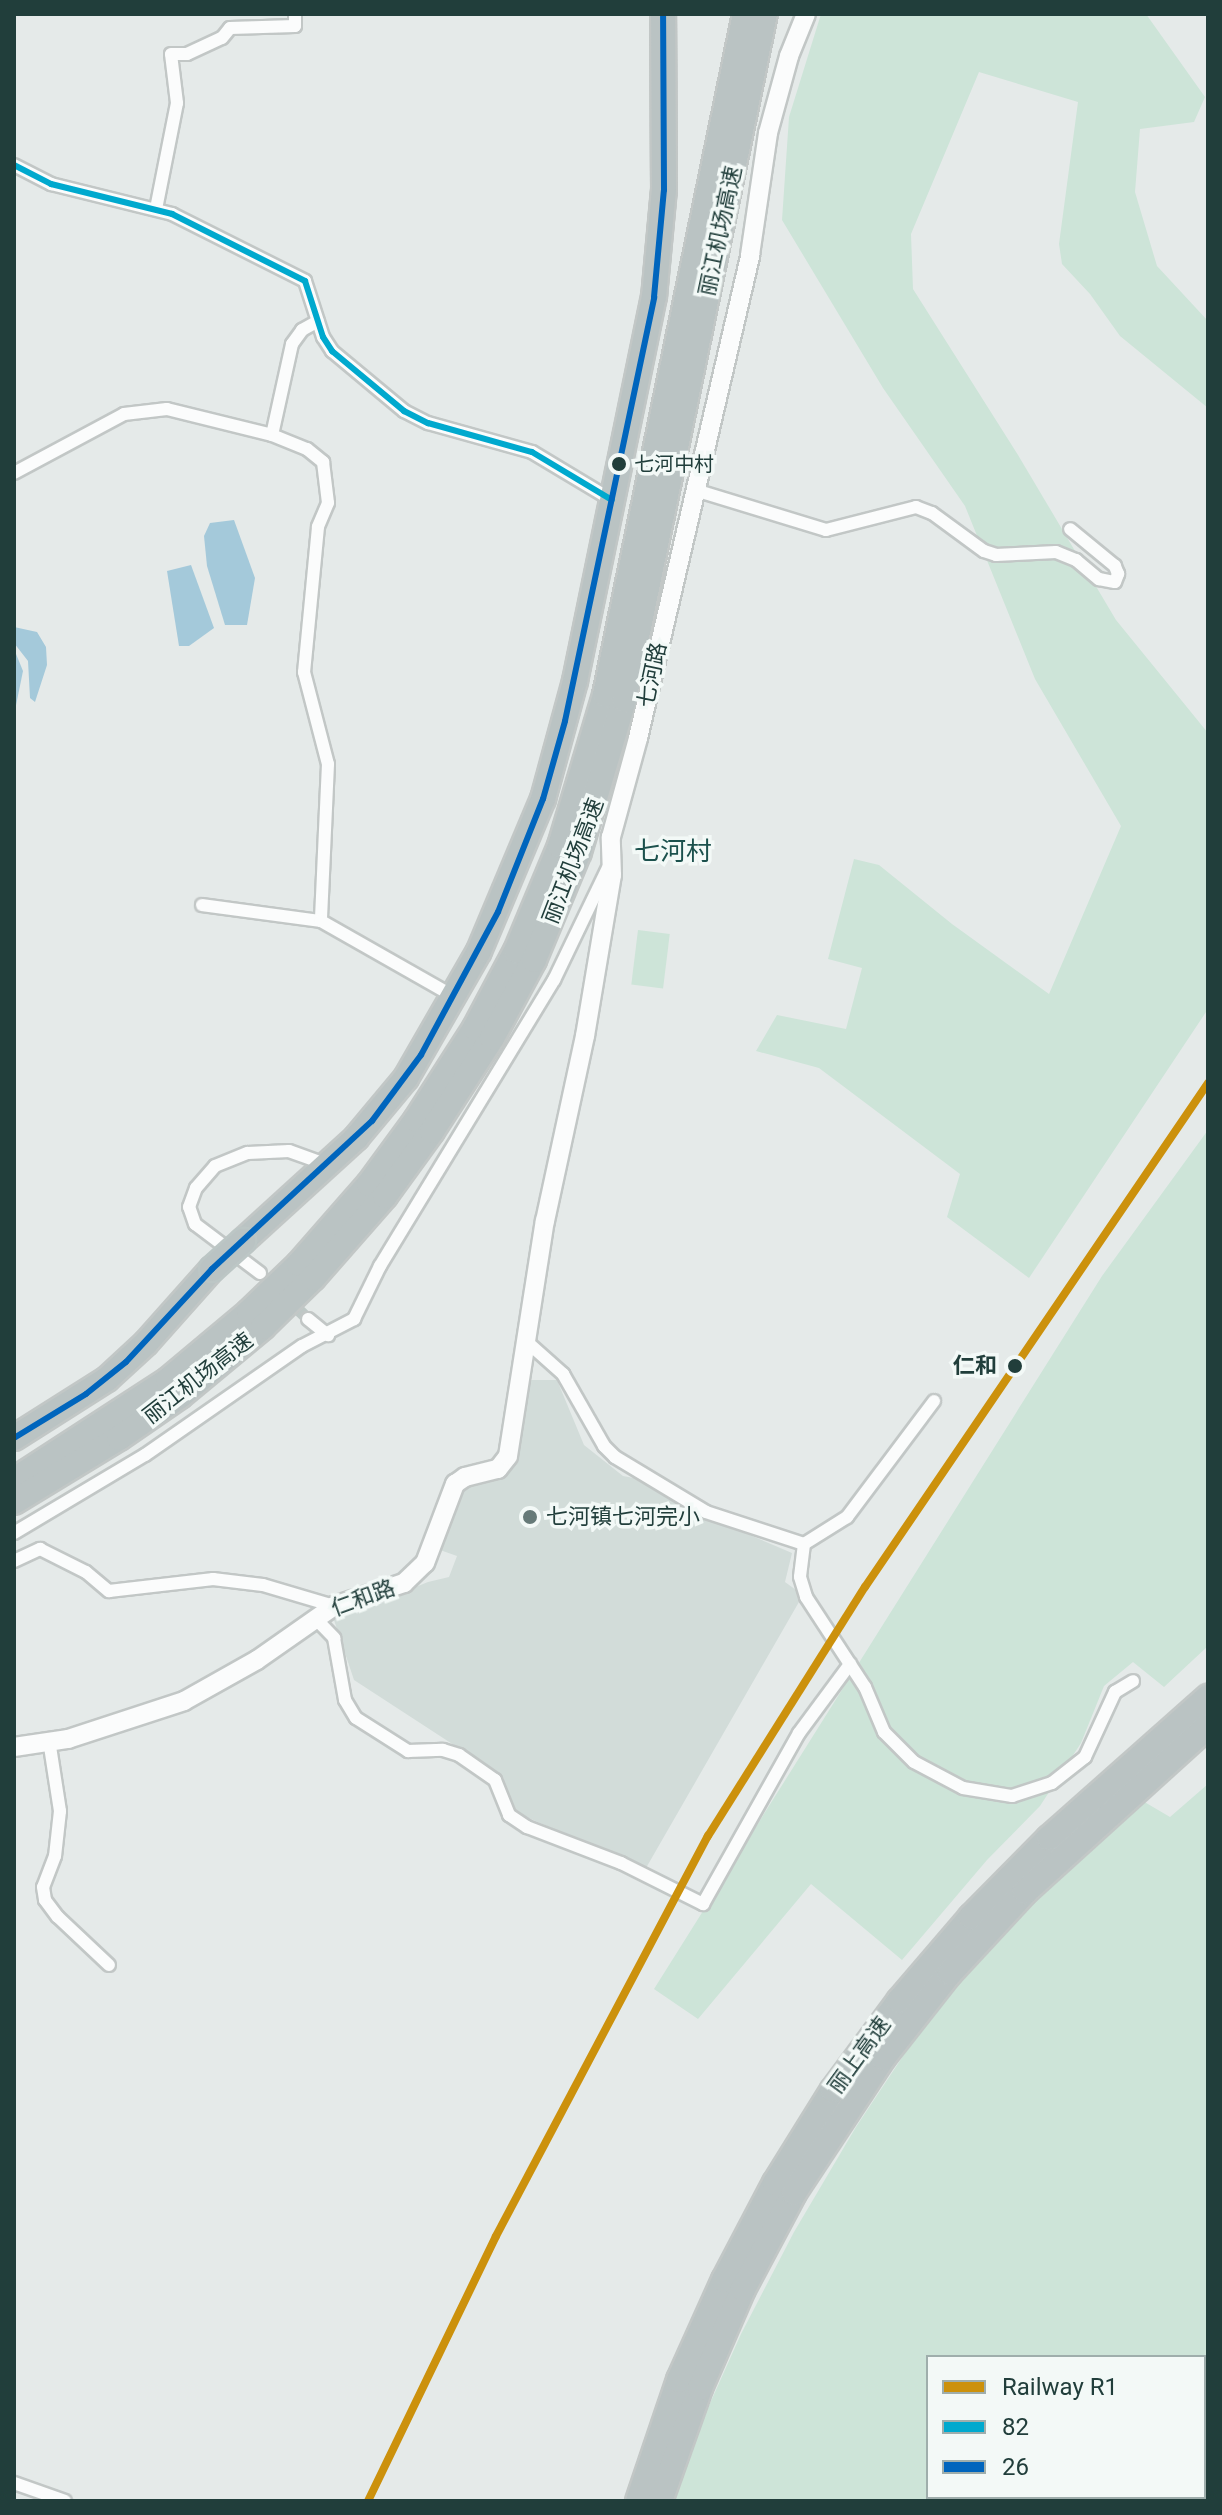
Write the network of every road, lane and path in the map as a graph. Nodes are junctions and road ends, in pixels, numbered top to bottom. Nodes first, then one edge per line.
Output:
1 (295, 14) edge
2 (663, 14) edge
3 (745, 14) edge
4 (765, 14) edge
5 (806, 14) edge
6 (14, 165) edge
7 (156, 209) junction
8 (318, 321) junction
9 (272, 435) junction
10 (14, 473) edge
11 (695, 490) junction
12 (612, 500) junction
13 (1070, 529) dead end
14 (611, 860) junction
15 (202, 905) dead end
16 (321, 921) junction
17 (455, 997) junction
18 (328, 1165) junction
19 (260, 1273) tunnel mouth
20 (308, 1319) tunnel mouth
21 (328, 1335) junction
22 (526, 1341) junction
23 (934, 1401) dead end
24 (14, 1438) edge
25 (14, 1480) edge
26 (14, 1502) edge
27 (14, 1533) edge
28 (804, 1544) junction
29 (14, 1561) edge
30 (334, 1606) junction
31 (315, 1618) junction
32 (850, 1664) junction
33 (1133, 1681) dead end
34 (1208, 1697) edge
35 (1208, 1726) edge
36 (49, 1740) junction
37 (14, 1747) edge
38 (1141, 1773) junction
39 (109, 1965) dead end
40 (14, 2483) edge
41 (65, 2501) edge
42 (638, 2501) edge
43 (660, 2501) edge

1 - 7 street
2 - 12 highway
3 - 25 highway, 丽江机场高速
4 - 26 highway, 丽江机场高速
5 - 11 street, 七河路
6 - 7 street
7 - 8 street
8 - 9 street
8 - 12 street
9 - 10 street
9 - 16 street
11 - 13 street
11 - 14 street, 七河路
12 - 17 highway
14 - 21 street
14 - 22 street, 七河路
15 - 16 street
16 - 17 street
17 - 18 highway
18 - 19 street
18 - 24 highway, bridge
20 - 21 street
21 - 27 street
22 - 28 street
22 - 30 street, 仁和路
23 - 28 street
28 - 32 street
29 - 30 street
30 - 31 street, 仁和路
31 - 32 street
31 - 36 street, 仁和路
32 - 33 street
34 - 38 highway, 丽上高速
35 - 38 highway, 丽上高速
36 - 37 street, 仁和路
36 - 39 street
38 - 42 highway, 丽上高速
38 - 43 highway, 丽上高速
40 - 41 street

